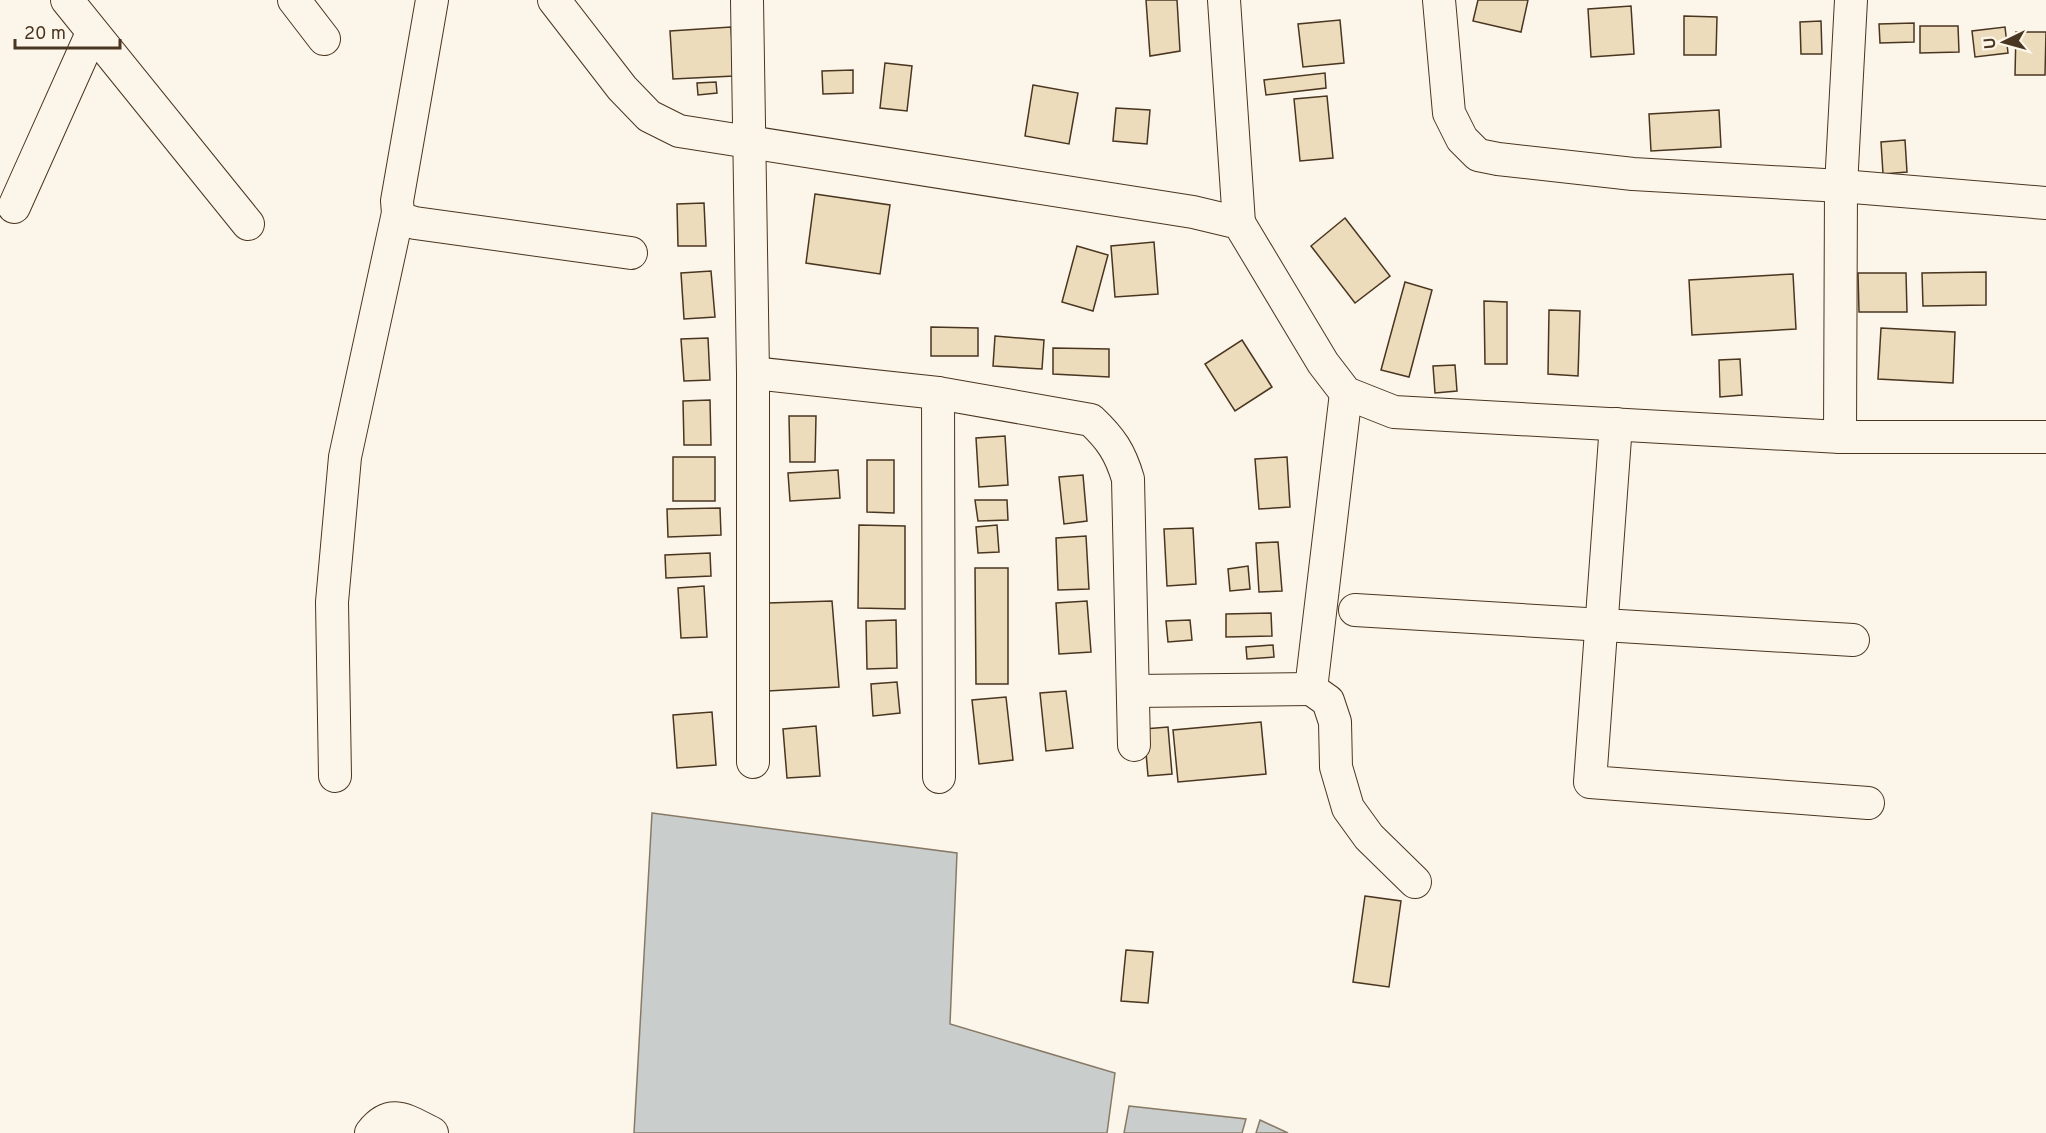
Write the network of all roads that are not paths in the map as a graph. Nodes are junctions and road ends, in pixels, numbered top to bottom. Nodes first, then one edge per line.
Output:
1 (67, 0) edge
2 (294, 0) edge
3 (432, 0) edge
4 (554, 0) edge
5 (747, 0) edge
6 (1224, 0) edge
7 (1439, 0) edge
8 (1851, 0) edge
9 (92, 33) junction
10 (324, 39) dead end
11 (749, 142) junction
12 (1841, 186) junction
13 (2046, 203) edge
14 (14, 207) dead end
15 (398, 213) junction
16 (1239, 223) junction
17 (248, 224) dead end
18 (631, 253) dead end
19 (753, 374) junction
20 (938, 393) junction
21 (1346, 393) junction
22 (1616, 424) junction
23 (1840, 437) junction
24 (2046, 437) edge
25 (1355, 610) dead end
26 (1601, 625) junction
27 (1853, 640) dead end
28 (1311, 689) junction
29 (1133, 691) junction
30 (1134, 745) dead end
31 (753, 762) dead end
32 (335, 776) dead end
33 (939, 777) dead end
34 (1868, 802) dead end
35 (1415, 882) dead end
36 (371, 1133) edge
37 (432, 1133) edge

1 - 9 street
2 - 10 street
3 - 15 street
4 - 11 street
5 - 11 street
6 - 16 street
7 - 12 street
8 - 12 street
9 - 14 street
9 - 17 street
11 - 16 street
11 - 19 street
12 - 13 street
12 - 23 street
15 - 18 street
15 - 32 street
16 - 21 street
19 - 20 street
19 - 31 street
20 - 29 street
20 - 33 street
21 - 22 street
21 - 28 street
22 - 23 street
22 - 26 street
23 - 24 street
25 - 26 street
26 - 27 street
26 - 34 street
28 - 29 street
28 - 35 street
29 - 30 street
36 - 37 street

